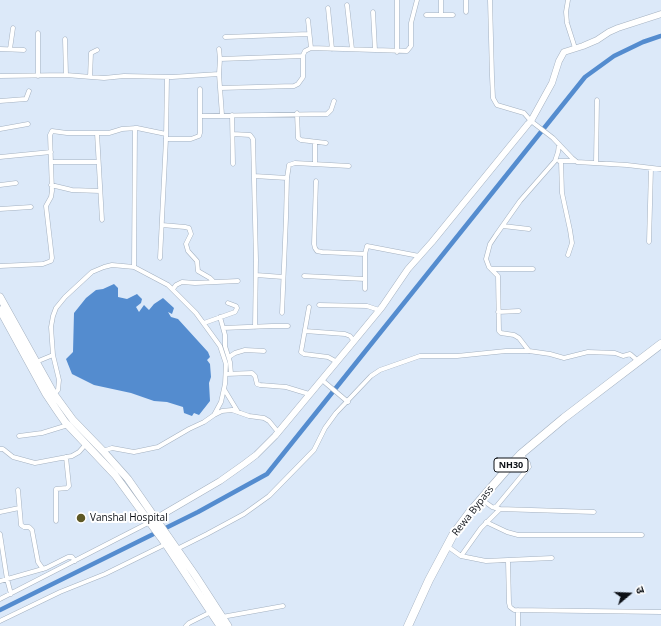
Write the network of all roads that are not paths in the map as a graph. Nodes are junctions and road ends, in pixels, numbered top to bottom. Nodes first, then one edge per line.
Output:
1 (397, 0) edge
2 (416, 0) edge
3 (441, 0) edge
4 (466, 0) edge
5 (490, 0) edge
6 (568, 0) edge
7 (347, 5) dead end
8 (328, 8) dead end
9 (373, 12) dead end
10 (466, 12) dead end
11 (661, 14) edge
12 (426, 15) dead end
13 (441, 15) junction
14 (453, 15) dead end
15 (308, 20) dead end
16 (13, 28) dead end
17 (38, 33) dead end
18 (309, 34) junction
19 (225, 37) dead end
20 (65, 39) dead end
21 (311, 48) junction
22 (575, 48) junction
23 (0, 49) edge
24 (10, 49) junction
25 (219, 49) dead end
26 (332, 49) junction
27 (352, 49) junction
28 (24, 50) dead end
29 (97, 50) dead end
30 (375, 50) junction
31 (397, 52) junction
32 (303, 56) junction
33 (220, 59) junction
34 (219, 74) junction
35 (66, 75) junction
36 (0, 76) edge
37 (38, 76) junction
38 (90, 77) junction
39 (167, 77) junction
40 (220, 88) junction
41 (200, 90) dead end
42 (29, 91) dead end
43 (597, 100) dead end
44 (0, 101) edge
45 (334, 101) dead end
46 (297, 113) junction
47 (222, 115) junction
48 (232, 115) junction
49 (200, 116) junction
50 (533, 122) junction
51 (28, 124) dead end
52 (0, 128) edge
53 (135, 128) junction
54 (97, 133) junction
55 (166, 134) junction
56 (233, 134) junction
57 (166, 139) junction
58 (315, 142) junction
59 (326, 143) dead end
60 (559, 144) junction
61 (51, 152) junction
62 (0, 157) edge
63 (555, 161) junction
64 (561, 161) junction
65 (575, 161) junction
66 (51, 162) junction
67 (98, 162) junction
68 (596, 163) junction
69 (233, 164) dead end
70 (315, 164) junction
71 (348, 166) dead end
72 (651, 168) junction
73 (661, 169) edge
74 (254, 176) junction
75 (287, 178) junction
76 (316, 181) dead end
77 (16, 183) dead end
78 (0, 185) edge
79 (51, 185) junction
80 (100, 191) junction
81 (31, 207) dead end
82 (0, 209) edge
83 (102, 220) dead end
84 (162, 225) junction
85 (503, 226) junction
86 (529, 229) dead end
87 (649, 242) dead end
88 (365, 254) junction
89 (568, 255) dead end
90 (419, 256) junction
91 (160, 258) dead end
92 (0, 266) edge
93 (134, 267) junction
94 (491, 269) junction
95 (533, 269) dead end
96 (256, 275) junction
97 (304, 276) dead end
98 (283, 277) junction
99 (365, 279) junction
100 (238, 281) dead end
101 (214, 282) junction
102 (365, 288) dead end
103 (173, 289) junction
104 (0, 297) edge
105 (228, 303) dead end
106 (319, 305) dead end
107 (309, 307) dead end
108 (0, 310) edge
109 (379, 310) junction
110 (519, 311) dead end
111 (498, 312) junction
112 (282, 313) dead end
113 (220, 318) junction
114 (204, 323) junction
115 (288, 326) dead end
116 (255, 327) junction
117 (223, 328) junction
118 (305, 331) junction
119 (354, 341) junction
120 (661, 344) edge
121 (264, 351) dead end
122 (529, 351) junction
123 (53, 355) junction
124 (229, 357) junction
125 (638, 361) junction
126 (33, 362) junction
127 (337, 362) junction
128 (228, 374) junction
129 (323, 381) junction
130 (224, 389) junction
131 (54, 394) junction
132 (310, 394) junction
133 (348, 402) junction
134 (238, 412) junction
135 (214, 415) junction
136 (68, 425) junction
137 (278, 432) junction
138 (19, 436) dead end
139 (87, 444) junction
140 (0, 449) edge
141 (103, 451) junction
142 (521, 454) junction
143 (66, 457) junction
144 (18, 490) dead end
145 (480, 499) junction
146 (18, 508) junction
147 (495, 508) junction
148 (500, 509) junction
149 (0, 512) edge
150 (594, 512) dead end
151 (56, 521) dead end
152 (486, 522) junction
153 (154, 523) junction
154 (0, 534) edge
155 (642, 535) dead end
156 (167, 542) junction
157 (446, 546) junction
158 (177, 549) junction
159 (461, 556) junction
160 (552, 558) dead end
161 (75, 561) junction
162 (508, 561) junction
163 (43, 569) junction
164 (7, 579) junction
165 (0, 581) edge
166 (11, 594) junction
167 (0, 599) edge
168 (283, 606) dead end
169 (518, 610) junction
170 (211, 612) junction
171 (661, 612) edge
172 (0, 621) edge
173 (219, 621) edge
174 (186, 626) edge
175 (228, 626) edge
176 (408, 626) edge
177 (518, 626) edge

1 - 31 street
2 - 31 street
3 - 13 street
4 - 10 street
5 - 50 street
6 - 22 street
7 - 27 street
8 - 26 street
9 - 30 street
11 - 22 street
12 - 13 street
13 - 14 street
15 - 18 street
16 - 24 street
17 - 37 street
18 - 19 street
18 - 21 street
20 - 35 street
21 - 26 street
21 - 32 street
22 - 50 street
23 - 24 street
24 - 28 street
25 - 33 street
26 - 27 street
27 - 30 street
29 - 38 street
30 - 31 street
32 - 33 street
32 - 40 street
33 - 34 street
34 - 39 street
34 - 40 street
35 - 37 street
35 - 38 street
36 - 37 street
38 - 39 street
39 - 55 street
40 - 47 street
41 - 49 street
42 - 44 street
43 - 68 street
45 - 46 street
46 - 48 street
46 - 58 street
47 - 48 street
47 - 49 street
48 - 56 street
49 - 57 street
50 - 60 street
50 - 90 street
51 - 52 street
53 - 54 street
53 - 55 street
53 - 93 street
54 - 61 street
54 - 67 street
55 - 57 street
56 - 69 street
56 - 74 street
57 - 84 street
58 - 59 street
58 - 70 street
60 - 63 street
60 - 65 street
61 - 62 street
61 - 66 street
63 - 64 street
63 - 85 street
64 - 65 street
64 - 89 street
65 - 68 street
66 - 67 street
66 - 79 street
67 - 80 street
68 - 72 street
70 - 71 street
70 - 75 street
72 - 73 street
72 - 87 street
74 - 75 street
74 - 96 street
75 - 98 street
76 - 88 street
77 - 78 street
79 - 80 street
79 - 92 street
80 - 83 street
81 - 82 street
84 - 91 street
84 - 101 street
85 - 86 street
85 - 94 street
88 - 90 street
88 - 99 street
90 - 109 street
93 - 103 street
93 - 123 street
94 - 95 street
94 - 111 street
96 - 98 street
96 - 116 street
97 - 99 street
98 - 112 street
99 - 102 street
100 - 101 street
101 - 103 street
103 - 114 street
104 - 126 main road
105 - 113 street
106 - 109 street
107 - 118 street
108 - 126 main road
109 - 119 street
110 - 111 street
111 - 122 street
113 - 114 street
113 - 117 street
114 - 128 street
115 - 116 street
116 - 117 street
117 - 124 street
118 - 119 street
118 - 127 street
119 - 127 street
120 - 125 highway, Rewa Bypass / NH30
121 - 124 street
122 - 125 street
122 - 133 street
123 - 126 street
123 - 131 street
124 - 128 street
125 - 142 highway, Rewa Bypass / NH30
126 - 131 main road
126 - 136 main road
127 - 129 street
128 - 130 street
128 - 132 street
129 - 132 street
129 - 133 street
130 - 134 street
130 - 135 street
131 - 141 main road
132 - 137 street
133 - 158 street
134 - 135 street
134 - 137 street
135 - 141 street
136 - 138 street
136 - 139 main road
137 - 153 street
139 - 143 street
139 - 153 main road
140 - 143 street
141 - 153 main road
142 - 145 highway, Rewa Bypass / NH30
142 - 147 street
143 - 151 street
144 - 146 street
145 - 147 street
145 - 157 highway, Rewa Bypass / NH30
146 - 149 street
146 - 163 street
147 - 148 street
148 - 150 street
148 - 152 street
152 - 155 street
152 - 159 street
153 - 156 main road
153 - 161 street
154 - 164 street
156 - 158 main road
156 - 170 main road
156 - 172 street
157 - 159 street
157 - 176 highway, Rewa Bypass / NH30
158 - 173 main road
159 - 162 street
160 - 162 street
161 - 163 street
161 - 166 street
162 - 169 street
163 - 164 street
164 - 165 street
164 - 166 street
166 - 167 street
168 - 173 street
169 - 171 street
169 - 177 street
170 - 173 main road
170 - 174 street
173 - 175 main road

